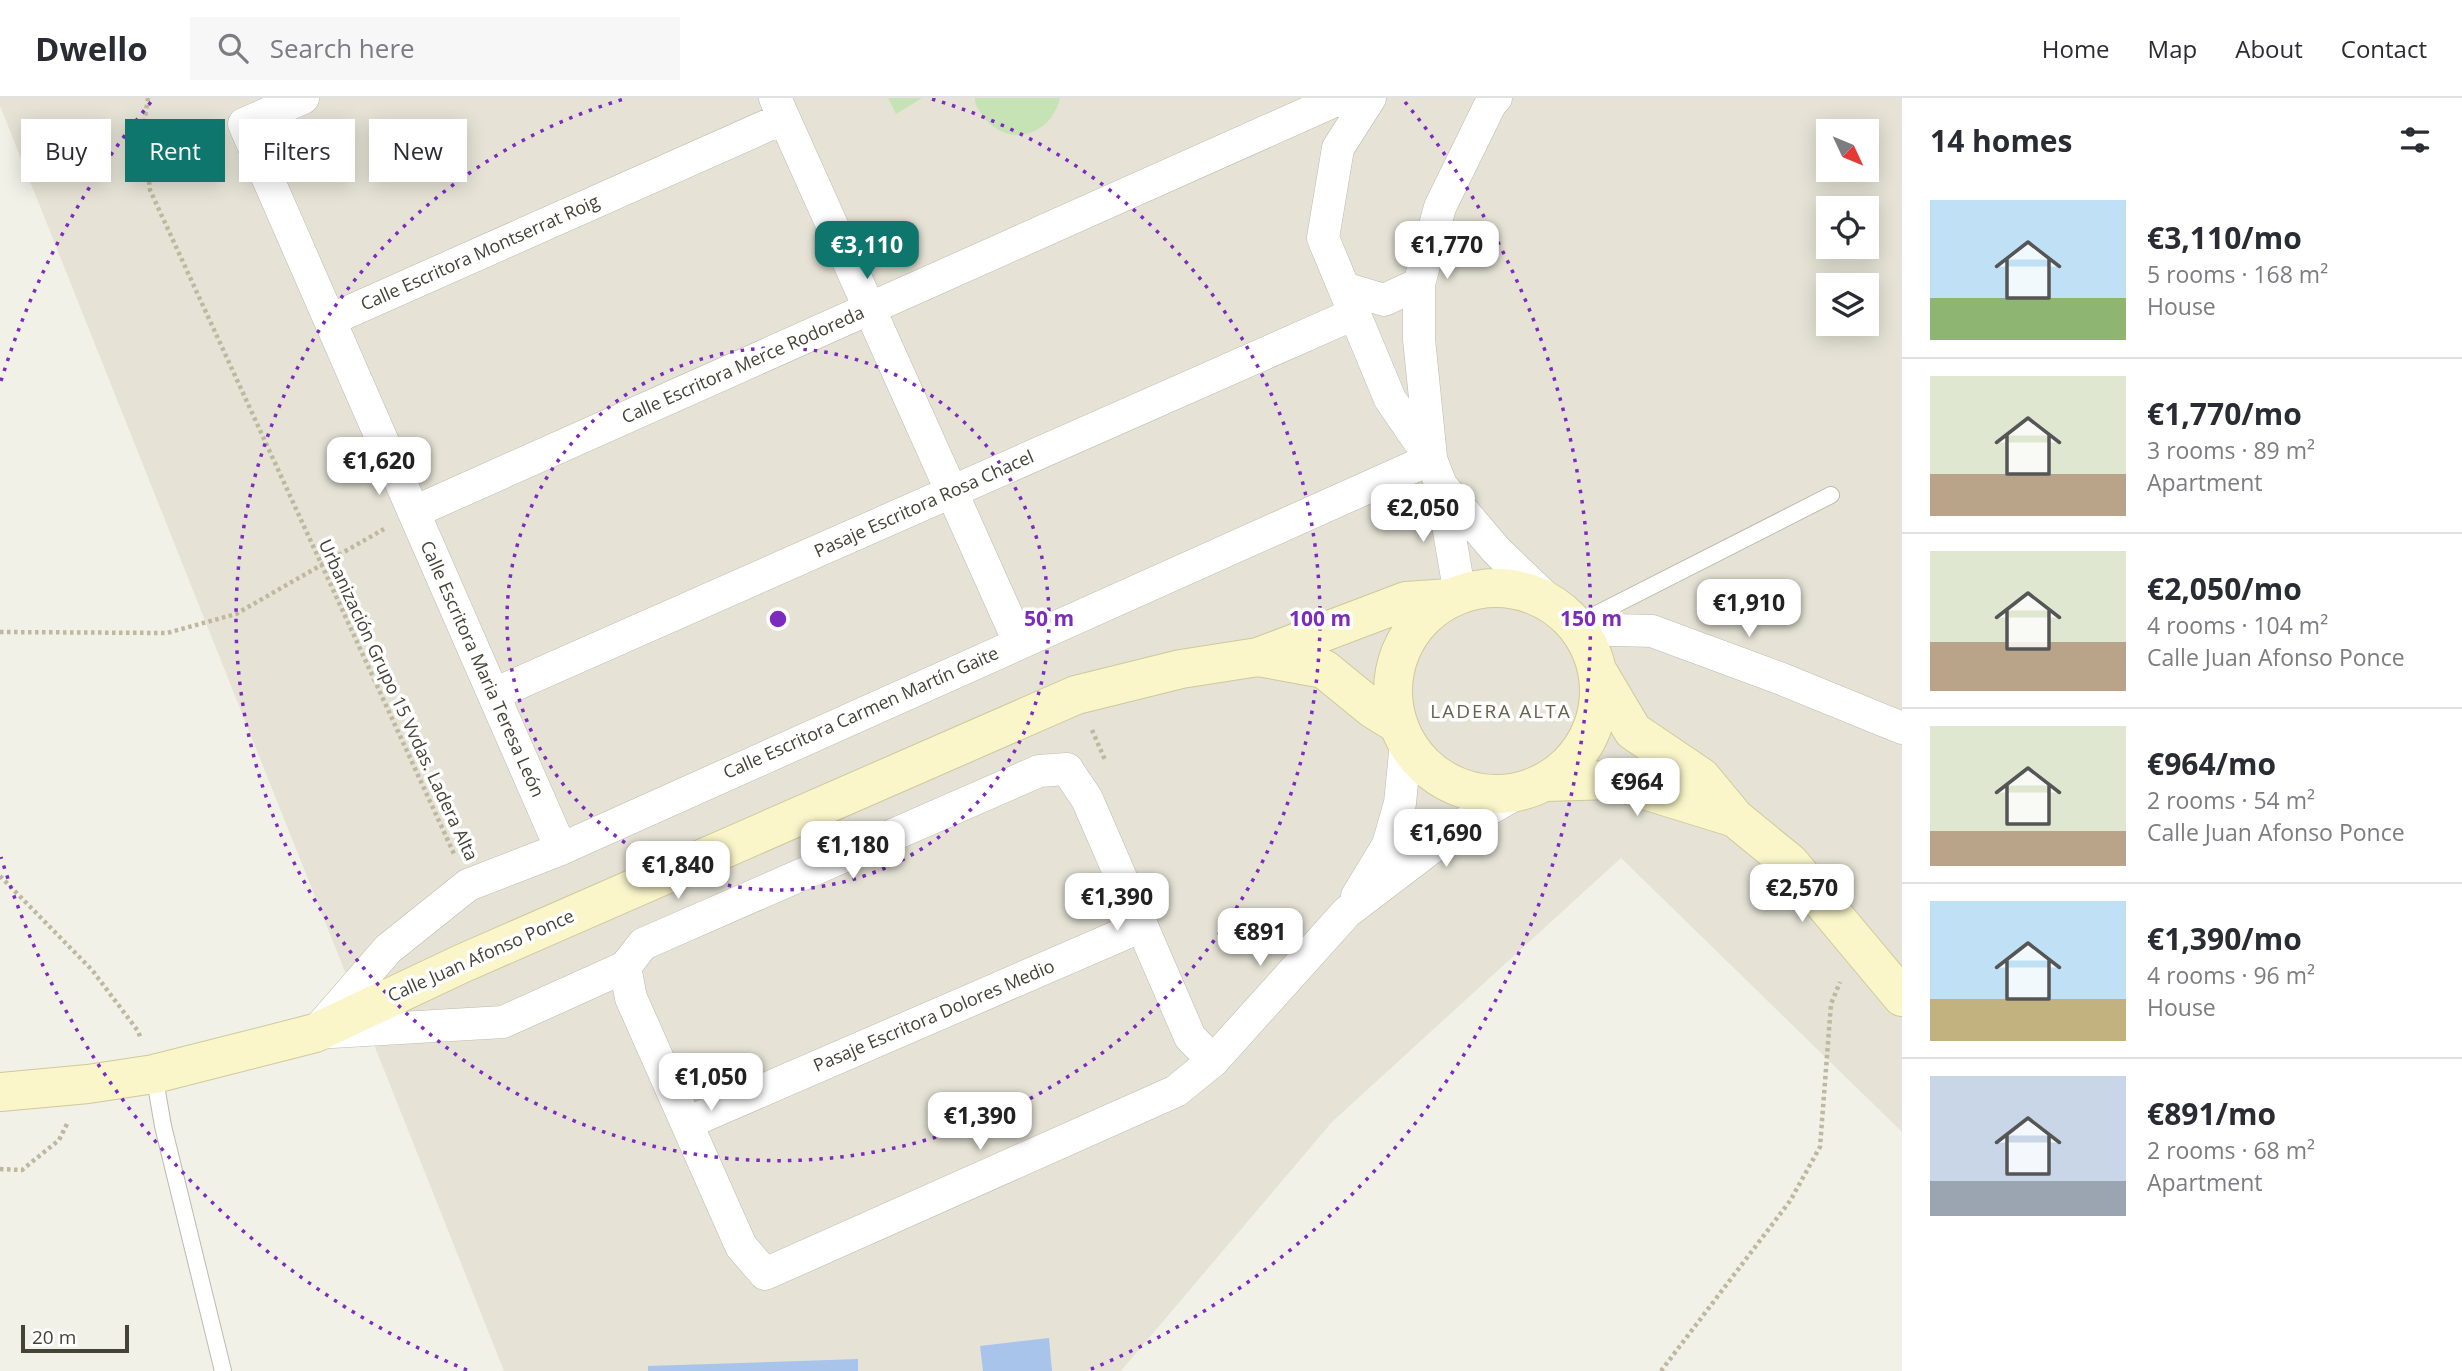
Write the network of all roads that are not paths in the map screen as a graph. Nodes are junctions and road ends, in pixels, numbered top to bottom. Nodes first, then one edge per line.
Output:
1 (303, 98) edge
2 (1341, 98) edge
3 (1370, 98) edge
4 (1491, 100) edge
5 (779, 108) edge
6 (1419, 284) junction
7 (1349, 301) junction
8 (869, 309) junction
9 (330, 320) junction
10 (1436, 472) junction
11 (952, 492) junction
12 (1831, 495) dead end
13 (414, 512) junction
14 (1455, 596) junction
15 (1568, 619) junction
16 (1019, 642) junction
17 (1258, 657) junction
18 (1598, 672) junction
19 (494, 694) junction
20 (1902, 728) edge
21 (1402, 734) junction
22 (1533, 786) junction
23 (1735, 818) junction
24 (561, 849) junction
25 (1347, 912) junction
26 (1142, 926) junction
27 (625, 967) junction
28 (1902, 997) edge
29 (314, 1033) junction
30 (1213, 1061) junction
31 (154, 1074) junction
32 (0, 1092) edge
33 (687, 1123) junction
34 (223, 1371) edge

1 - 9 street, Calle Escritora Maria Teresa León
2 - 8 street, Calle Escritora Merce Rodoreda
3 - 7 street
4 - 6 street
5 - 8 street
5 - 9 street, Calle Escritora Montserrat Roig
6 - 7 street
6 - 10 street
7 - 10 street
7 - 11 street, Pasaje Escritora Rosa Chacel
8 - 11 street
8 - 13 street, Calle Escritora Merce Rodoreda
9 - 13 street, Calle Escritora Maria Teresa León
10 - 14 street
10 - 15 street
10 - 16 street, Calle Escritora Carmen Martín Gaite
11 - 16 street
11 - 19 street, Pasaje Escritora Rosa Chacel
12 - 15 lane
13 - 19 street, Calle Escritora Maria Teresa León
14 - 15 street
14 - 17 street, Calle Juan Afonso Ponce
14 - 21 street
15 - 18 street
15 - 20 street
16 - 24 street, Calle Escritora Carmen Martín Gaite
17 - 21 street, Calle Juan Afonso Ponce
17 - 29 street, Calle Juan Afonso Ponce
18 - 22 street
18 - 23 street
19 - 24 street, Calle Escritora Maria Teresa León
21 - 22 street
21 - 25 street
22 - 23 street
22 - 25 street
23 - 28 street
24 - 29 street, Calle Escritora Carmen Martín Gaite
25 - 30 street
26 - 27 street
26 - 30 street
26 - 33 street, Pasaje Escritora Dolores Medio
27 - 29 street
27 - 33 street
29 - 31 street, Calle Juan Afonso Ponce
30 - 33 street
31 - 32 street, Calle Juan Afonso Ponce
31 - 34 lane

